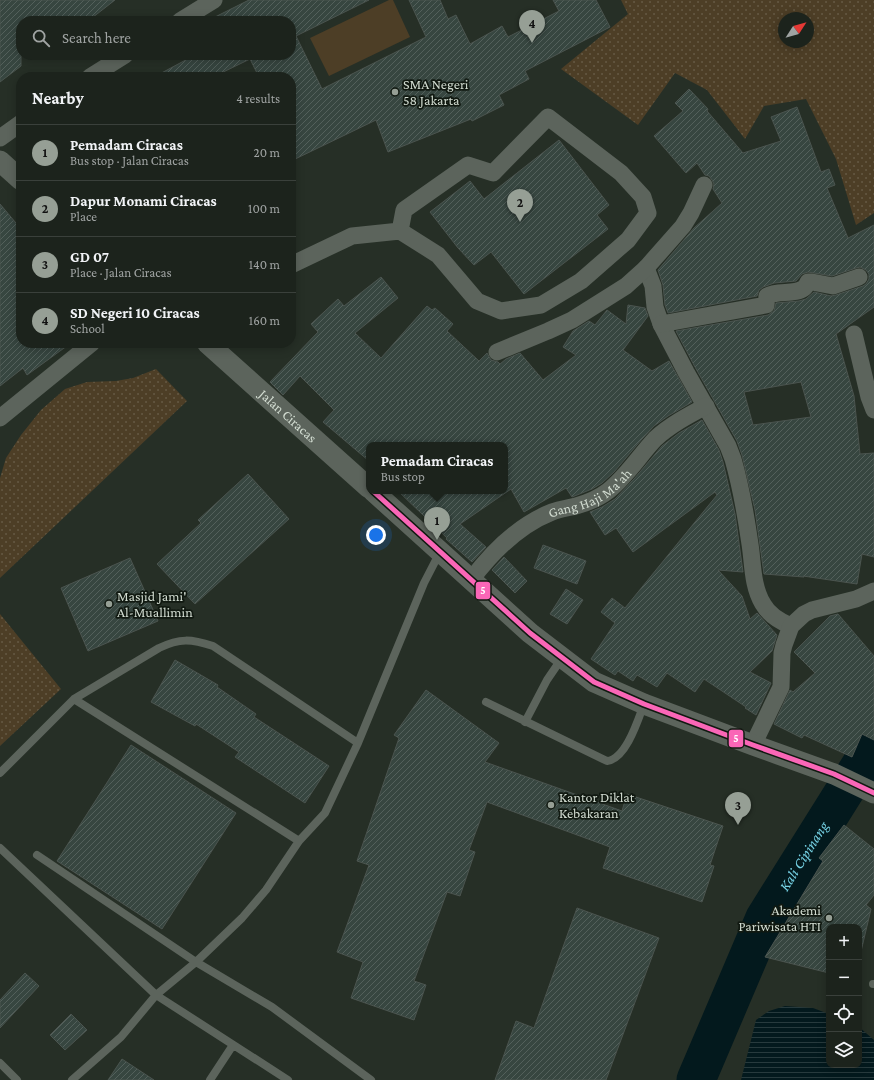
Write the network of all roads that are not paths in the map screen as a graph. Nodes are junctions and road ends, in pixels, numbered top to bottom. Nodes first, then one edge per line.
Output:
1 (214, 0) edge
2 (188, 16) edge
3 (117, 60) edge
4 (98, 72) edge
5 (16, 127) edge
6 (0, 138) edge
7 (0, 161) edge
8 (16, 175) edge
9 (704, 185) dead end
10 (400, 231) junction
11 (296, 263) edge
12 (646, 268) junction
13 (858, 277) dead end
14 (661, 324) junction
15 (854, 334) dead end
16 (86, 348) edge
17 (213, 348) edge
18 (497, 352) dead end
19 (706, 406) junction
20 (874, 410) edge
21 (0, 418) edge
22 (366, 485) edge
23 (376, 494) edge
24 (440, 551) junction
25 (471, 580) junction
26 (874, 591) edge
27 (791, 626) junction
28 (562, 658) junction
29 (74, 699) junction
30 (486, 702) dead end
31 (644, 704) junction
32 (525, 722) junction
33 (358, 743) junction
34 (753, 745) junction
35 (0, 773) edge
36 (874, 793) edge
37 (299, 841) junction
38 (0, 848) edge
39 (38, 856) dead end
40 (196, 962) junction
41 (156, 995) junction
42 (233, 1045) junction
43 (0, 1063) edge
44 (17, 1080) edge
45 (72, 1080) edge
46 (210, 1080) edge
47 (288, 1080) edge
48 (370, 1080) edge

1 - 2 street
3 - 4 street
5 - 6 street
7 - 8 street
9 - 12 street
10 - 10 street
10 - 11 street
12 - 14 street
12 - 18 street
13 - 14 street
14 - 19 street
15 - 20 street
16 - 21 street
17 - 22 street, Jalan Ciracas
19 - 25 street, Gang Haji Ma'ah
19 - 27 street
23 - 24 street
24 - 25 street
24 - 33 lane
25 - 28 street
26 - 27 street
27 - 34 street
28 - 31 street
28 - 32 lane
29 - 33 lane
29 - 35 lane
29 - 37 lane
30 - 32 lane
31 - 32 lane
31 - 34 street
33 - 37 lane
34 - 36 street
37 - 40 lane
38 - 41 lane
39 - 40 lane
40 - 41 lane
40 - 48 lane
41 - 42 lane
41 - 45 lane
42 - 46 lane
42 - 47 lane
43 - 44 lane

